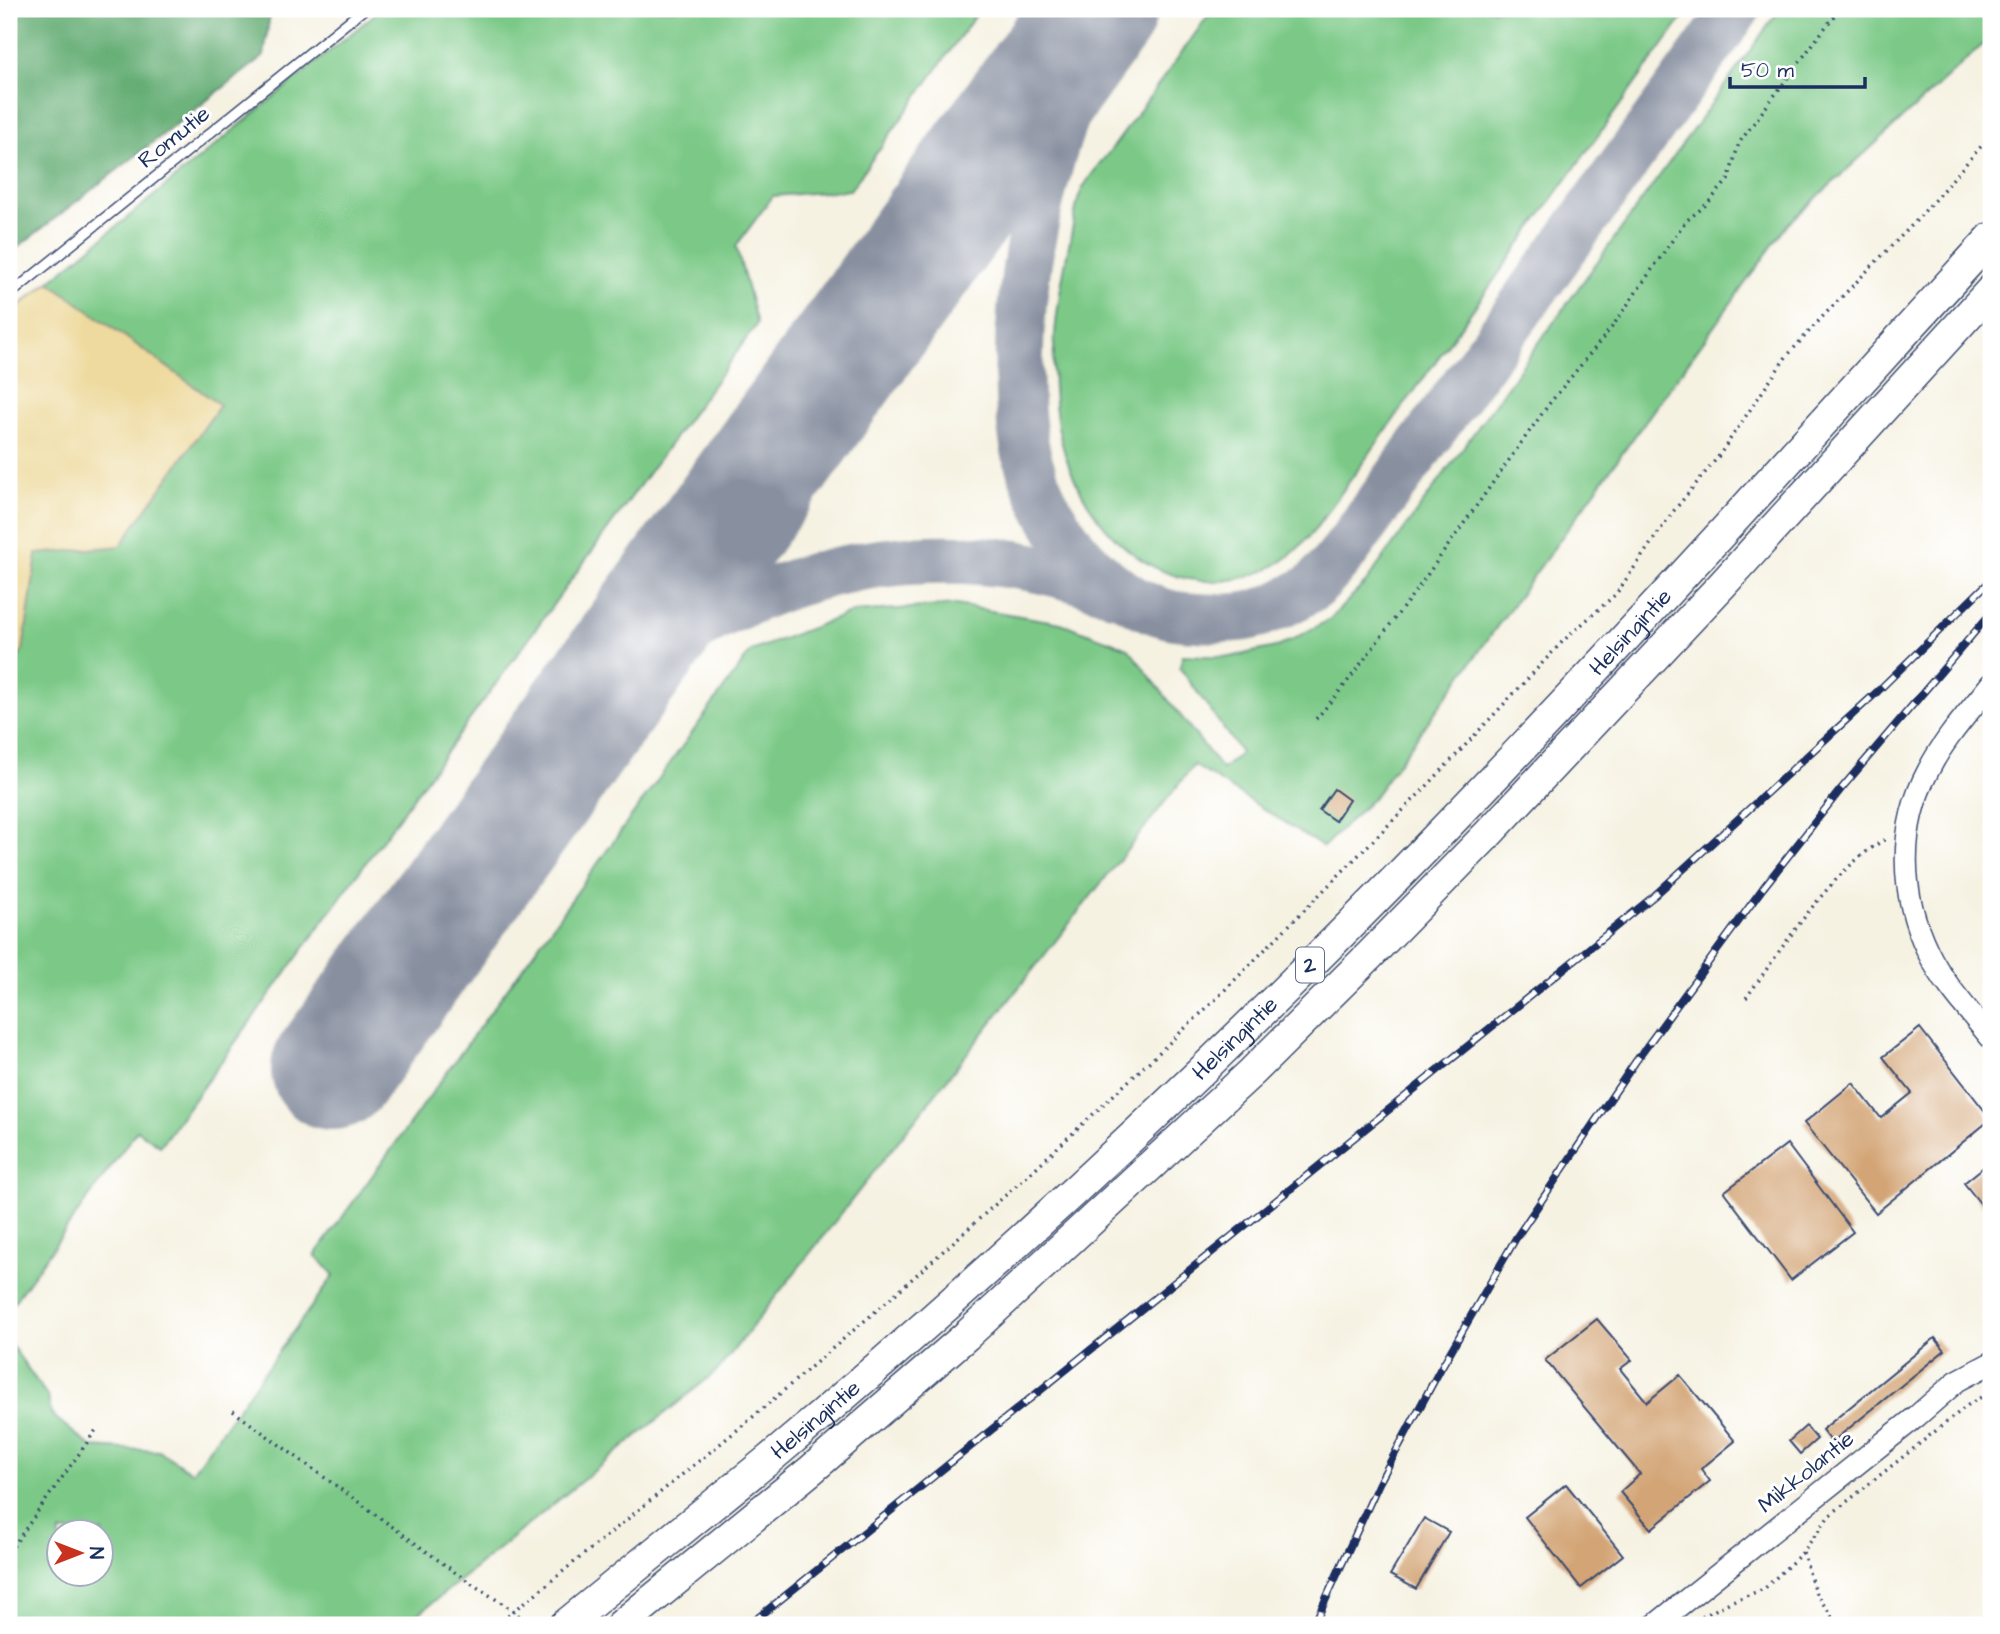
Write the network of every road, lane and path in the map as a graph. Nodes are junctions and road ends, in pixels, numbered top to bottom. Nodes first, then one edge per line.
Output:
1 (364, 9) edge
2 (1839, 9) edge
3 (1991, 135) edge
4 (1991, 238) edge
5 (1991, 289) edge
6 (9, 295) edge
7 (1991, 684) edge
8 (1316, 719) dead end
9 (1907, 834) junction
10 (1746, 998) dead end
11 (1991, 1038) edge
12 (1991, 1363) edge
13 (1991, 1391) edge
14 (233, 1411) dead end
15 (96, 1430) dead end
16 (9, 1552) edge
17 (1803, 1552) junction
18 (514, 1611) junction
19 (497, 1625) edge
20 (529, 1625) edge
21 (565, 1625) edge
22 (621, 1625) edge
23 (1655, 1625) edge
24 (1688, 1625) edge
25 (1838, 1625) edge

1 - 6 lane, Romutie
2 - 8 path
3 - 18 path
4 - 21 highway, Helsingintie / 2
5 - 22 highway, Helsingintie / 2
7 - 9 street
9 - 10 path
9 - 11 street
12 - 23 street, Mikkolantie
13 - 17 path
14 - 18 path
15 - 16 path
17 - 24 path
17 - 25 path
18 - 19 path
18 - 20 path

